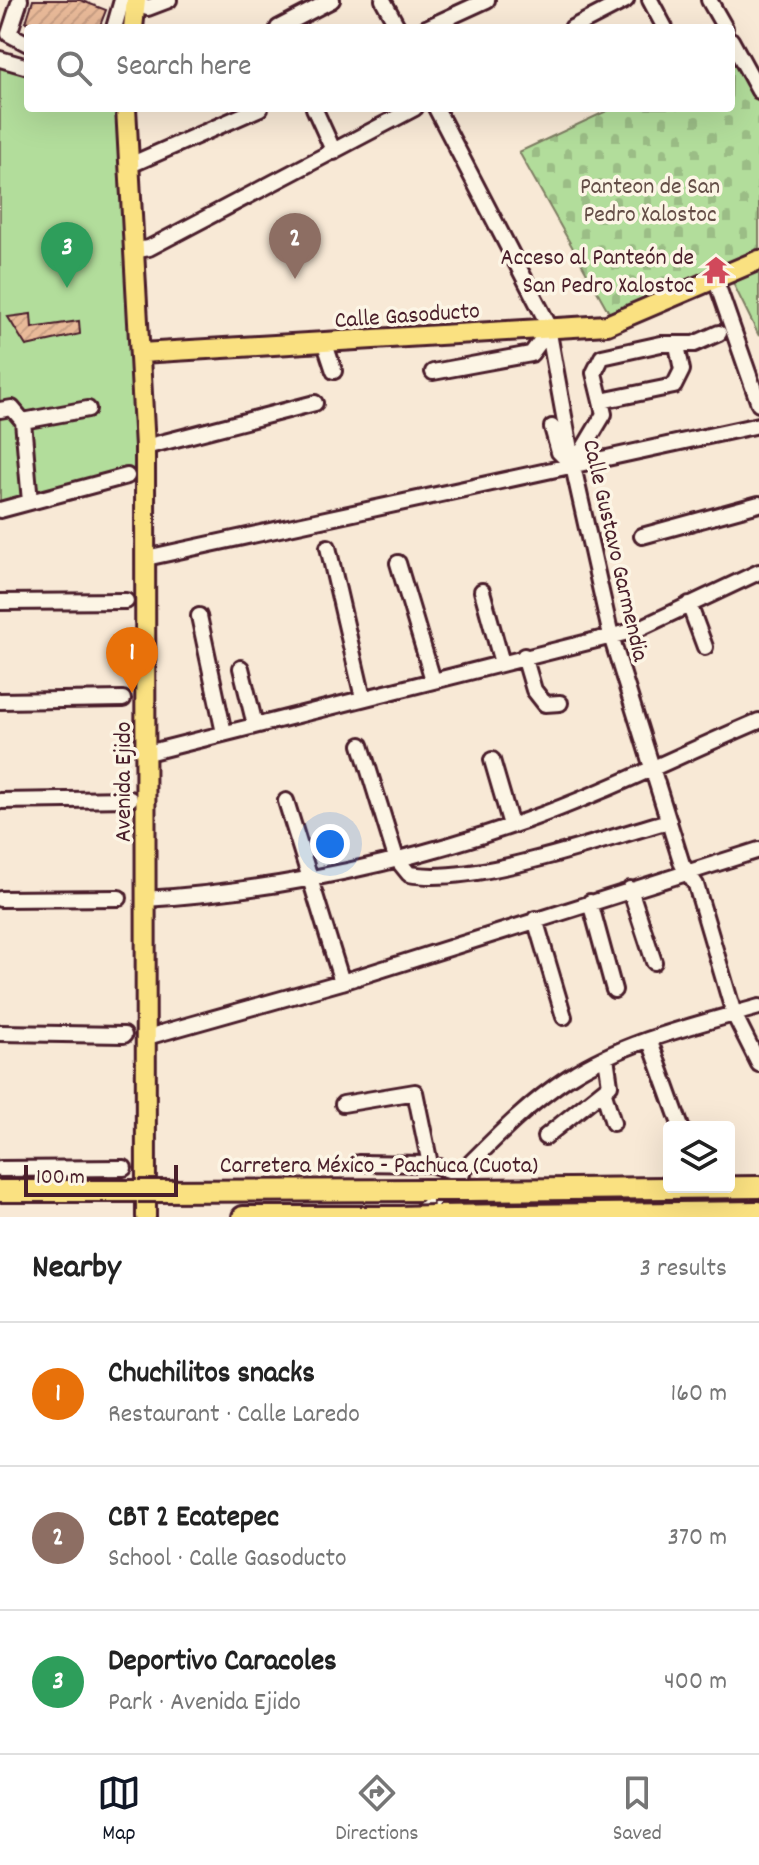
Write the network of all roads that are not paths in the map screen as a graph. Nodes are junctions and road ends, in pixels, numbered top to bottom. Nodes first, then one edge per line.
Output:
1 (20, 0) edge
2 (169, 0) edge
3 (332, 0) edge
4 (383, 0) edge
5 (487, 0) edge
6 (626, 0) edge
7 (650, 0) edge
8 (709, 0) edge
9 (129, 1) edge
10 (600, 22) edge
11 (116, 24) edge
12 (132, 24) edge
13 (287, 24) edge
14 (396, 24) edge
15 (435, 24) edge
16 (663, 24) edge
17 (723, 24) edge
18 (24, 42) edge
19 (735, 47) edge
20 (0, 59) edge
21 (24, 66) edge
22 (759, 91) edge
23 (126, 112) edge
24 (251, 112) edge
25 (316, 112) edge
26 (408, 112) edge
27 (438, 112) edge
28 (334, 152) junction
29 (128, 162) junction
30 (133, 251) junction
31 (759, 260) edge
32 (715, 278) junction
33 (549, 330) junction
34 (719, 333) dead end
35 (325, 344) junction
36 (677, 345) junction
37 (141, 353) junction
38 (334, 371) dead end
39 (433, 372) dead end
40 (601, 401) junction
41 (315, 403) dead end
42 (759, 404) edge
43 (88, 409) dead end
44 (0, 410) edge
45 (23, 421) junction
46 (759, 425) edge
47 (552, 427) dead end
48 (145, 447) junction
49 (573, 466) junction
50 (127, 476) dead end
51 (30, 502) junction
52 (759, 504) edge
53 (0, 510) edge
54 (642, 536) dead end
55 (328, 547) dead end
56 (146, 558) junction
57 (398, 563) dead end
58 (759, 572) edge
59 (482, 591) dead end
60 (126, 601) dead end
61 (0, 602) edge
62 (689, 604) junction
63 (199, 616) dead end
64 (611, 636) junction
65 (705, 647) dead end
66 (524, 656) junction
67 (502, 663) junction
68 (241, 668) dead end
69 (433, 680) junction
70 (363, 698) junction
71 (123, 699) dead end
72 (0, 701) edge
73 (560, 703) dead end
74 (759, 721) edge
75 (255, 725) junction
76 (224, 733) junction
77 (361, 745) dead end
78 (147, 753) junction
79 (492, 760) dead end
80 (653, 766) junction
81 (130, 799) dead end
82 (0, 801) edge
83 (286, 801) dead end
84 (669, 821) junction
85 (511, 825) junction
86 (759, 850) edge
87 (396, 858) junction
88 (688, 873) junction
89 (308, 877) junction
90 (630, 889) junction
91 (119, 898) dead end
92 (0, 899) edge
93 (145, 899) junction
94 (590, 902) junction
95 (535, 919) junction
96 (654, 962) dead end
97 (342, 982) junction
98 (614, 990) dead end
99 (759, 1007) edge
100 (734, 1014) junction
101 (564, 1017) dead end
102 (0, 1033) edge
103 (124, 1035) dead end
104 (147, 1037) junction
105 (650, 1041) junction
106 (606, 1057) junction
107 (759, 1064) edge
108 (604, 1093) junction
109 (343, 1104) dead end
110 (679, 1121) edge
111 (613, 1123) dead end
112 (545, 1137) dead end
113 (358, 1163) dead end
114 (430, 1164) junction
115 (124, 1168) dead end
116 (0, 1169) edge
117 (465, 1182) junction
118 (759, 1187) edge
119 (0, 1191) edge
120 (759, 1212) edge
121 (434, 1216) edge
122 (146, 1217) edge
123 (243, 1217) edge
124 (400, 1217) edge
125 (415, 1217) edge

1 - 18 street
2 - 9 street
3 - 13 street
4 - 14 street
5 - 15 street
6 - 10 street
7 - 16 street
8 - 17 street
9 - 11 street
9 - 12 main road
19 - 22 street
20 - 21 street
23 - 29 main road, Avenida Ejido
24 - 29 street
25 - 28 street
26 - 28 street
27 - 33 street, Calle Gustavo Garmendia
28 - 30 street
29 - 30 main road, Avenida Ejido
30 - 37 main road, Avenida Ejido
31 - 32 main road, Calle Gasoducto
32 - 33 main road, Calle Gasoducto
32 - 42 street
33 - 35 main road, Calle Gasoducto
33 - 39 street
33 - 49 street, Calle Gustavo Garmendia
34 - 36 street
35 - 37 main road, Calle Gasoducto
35 - 38 street
36 - 40 street
36 - 40 street
37 - 48 main road, Avenida Ejido
40 - 49 street
41 - 48 street
43 - 45 street
44 - 45 street
45 - 51 street
46 - 49 street
47 - 49 street
48 - 56 main road, Avenida Ejido
49 - 56 street
49 - 64 street, Calle Gustavo Garmendia
50 - 51 street
51 - 53 street
52 - 54 street
55 - 70 street
56 - 78 main road, Avenida Ejido
57 - 69 street
58 - 62 street
59 - 67 street
60 - 61 street
62 - 64 street
62 - 65 street
63 - 76 street
64 - 66 street
64 - 80 street, Calle Gustavo Garmendia
66 - 67 street
66 - 73 street
67 - 69 street
68 - 75 street
69 - 70 street
70 - 75 street
71 - 72 street
74 - 80 street
75 - 76 street
76 - 78 street
77 - 87 street
78 - 93 main road, Avenida Ejido
79 - 85 street
80 - 84 street, Calle Gustavo Garmendia
80 - 85 street
81 - 82 street
83 - 89 street
84 - 87 street
84 - 88 street, Calle Gustavo Garmendia
85 - 87 street
86 - 88 street
87 - 89 street
88 - 90 street
88 - 100 street, Calle Gustavo Garmendia
89 - 93 street
89 - 97 street
90 - 94 street
90 - 96 street
91 - 92 street
93 - 104 main road, Avenida Ejido
94 - 95 street
94 - 98 street
95 - 97 street
95 - 101 street
97 - 104 street
99 - 100 street
100 - 105 street
100 - 107 street, Calle Gustavo Garmendia
102 - 103 street
104 - 122 main road, Avenida Ejido
105 - 106 street
105 - 110 street
106 - 108 street
106 - 117 street
108 - 111 street
108 - 112 street
109 - 114 street
113 - 114 street
114 - 117 street
115 - 116 street
117 - 118 highway, Carretera México - Pachuca (Cuota)
117 - 119 highway, Carretera México - Pachuca (Cuota), bridge
117 - 125 street
120 - 121 highway
121 - 124 highway, bridge
123 - 124 highway

